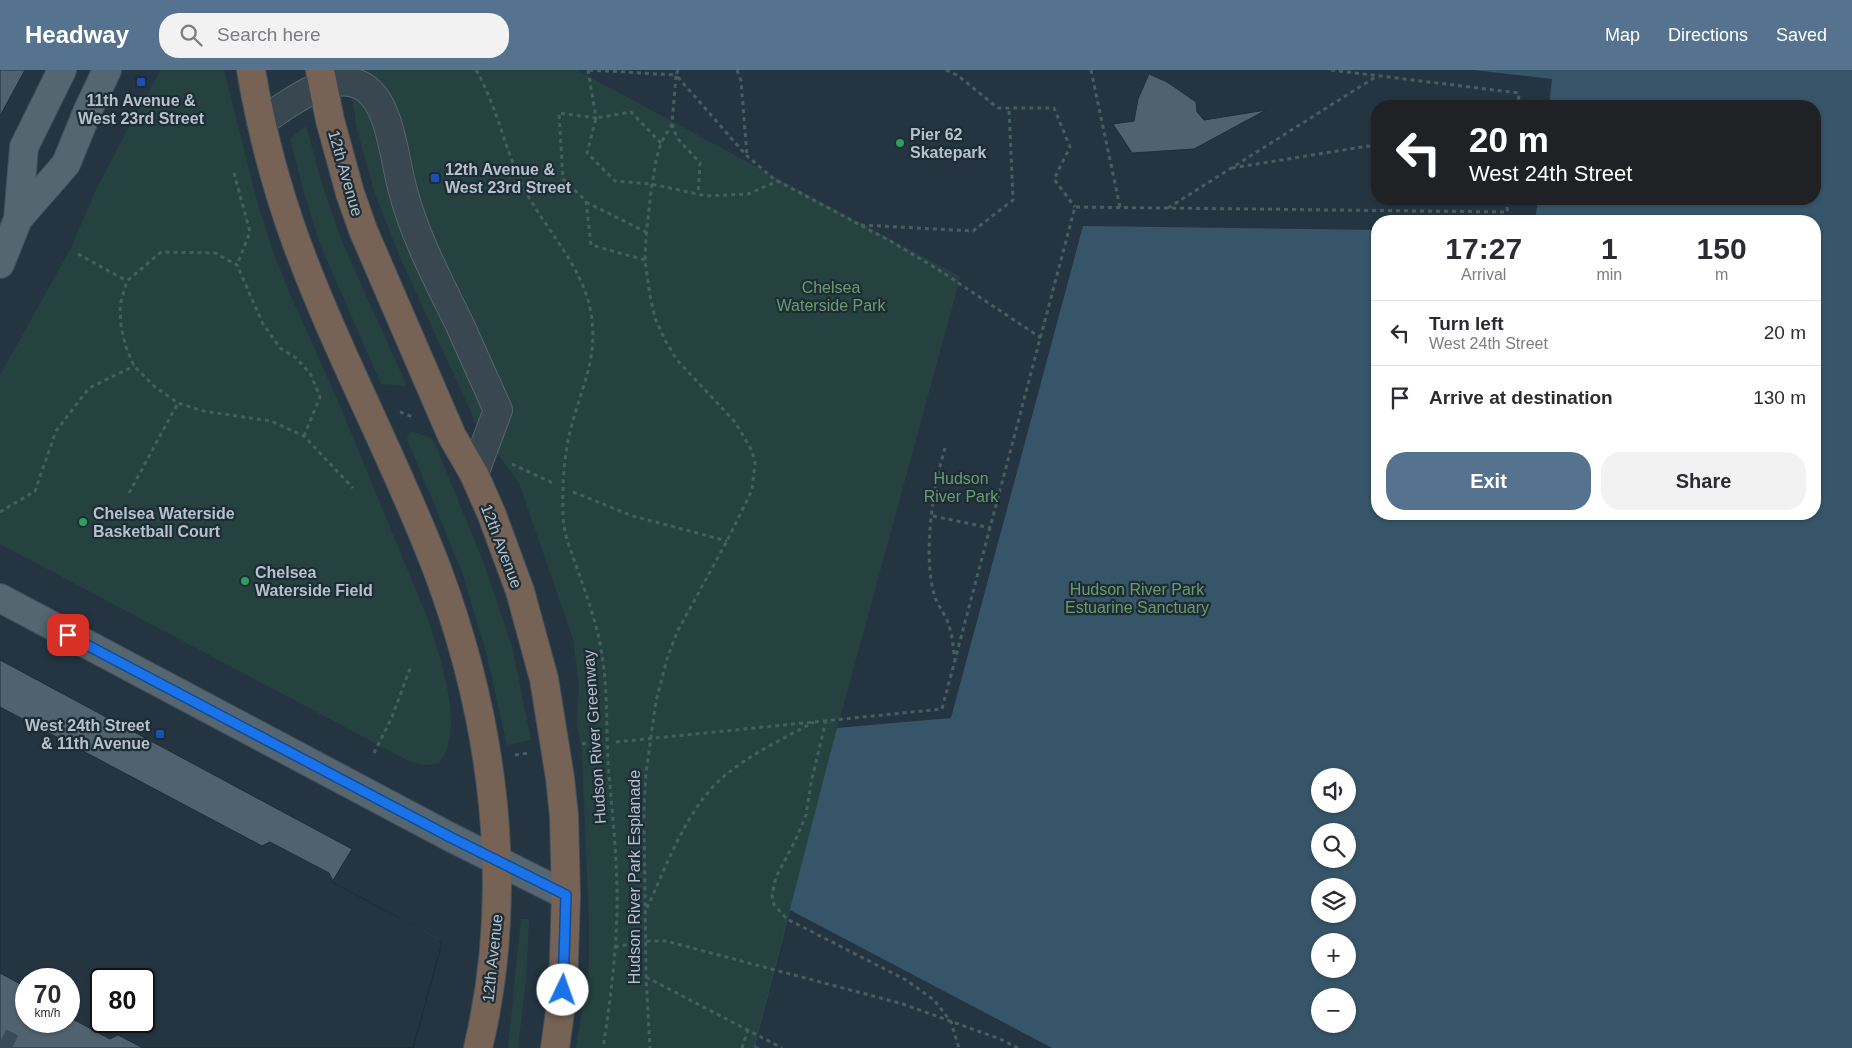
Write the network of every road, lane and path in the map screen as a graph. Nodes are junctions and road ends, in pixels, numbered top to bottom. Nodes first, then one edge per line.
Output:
1 (62, 70) edge
2 (107, 70) edge
3 (251, 70) edge
4 (476, 70) edge
5 (589, 70) edge
6 (678, 70) edge
7 (737, 70) edge
8 (946, 70) edge
9 (1091, 70) edge
10 (1331, 70) edge
11 (676, 75) junction
12 (1377, 76) junction
13 (322, 78) edge
14 (1518, 100) edge
15 (1009, 108) junction
16 (596, 118) junction
17 (261, 122) junction
18 (672, 124) junction
19 (661, 143) junction
20 (1371, 147) edge
21 (747, 156) junction
22 (1229, 169) junction
23 (234, 173) dead end
24 (778, 181) junction
25 (652, 184) junction
26 (698, 194) junction
27 (586, 202) junction
28 (1508, 205) edge
29 (1075, 207) junction
30 (1120, 207) junction
31 (1168, 208) junction
32 (9, 214) edge
33 (860, 225) junction
34 (646, 232) junction
35 (78, 254) dead end
36 (645, 260) junction
37 (0, 264) edge
38 (237, 264) junction
39 (127, 281) junction
40 (1041, 338) junction
41 (134, 366) junction
42 (178, 403) junction
43 (394, 409) dead end
44 (419, 420) dead end
45 (304, 436) junction
46 (945, 448) dead end
47 (512, 464) dead end
48 (474, 474) junction
49 (555, 484) dead end
50 (353, 488) dead end
51 (573, 492) dead end
52 (129, 493) dead end
53 (0, 512) edge
54 (932, 516) junction
55 (991, 528) junction
56 (727, 541) junction
57 (0, 598) edge
58 (955, 663) junction
59 (411, 666) dead end
60 (826, 720) junction
61 (815, 721) junction
62 (651, 737) junction
63 (596, 740) dead end
64 (616, 742) dead end
65 (579, 744) dead end
66 (534, 752) dead end
67 (374, 753) dead end
68 (510, 756) dead end
69 (497, 862) junction
70 (566, 895) junction
71 (646, 911) junction
72 (645, 941) junction
73 (615, 947) junction
74 (646, 977) junction
75 (951, 1022) junction
76 (748, 1030) junction
77 (478, 1048) edge
78 (555, 1048) edge
79 (603, 1048) edge
80 (650, 1048) edge
81 (742, 1048) edge
82 (782, 1048) edge
83 (959, 1048) edge
84 (1018, 1048) edge

1 - 32 main road
2 - 32 main road
3 - 17 highway, 12th Avenue
4 - 73 path, Hudson River Greenway
5 - 11 path
5 - 16 path
6 - 11 path, Hudson River Park Esplanade
7 - 21 path
8 - 15 path
9 - 30 path
10 - 12 path
11 - 18 path, Hudson River Park Esplanade
11 - 21 path
12 - 14 path
12 - 22 path
13 - 17 lane
13 - 48 highway, 12th Avenue
13 - 48 lane
15 - 29 path
15 - 33 path
16 - 19 path
16 - 25 path
16 - 27 path
17 - 69 highway, 12th Avenue
18 - 19 path, Hudson River Park Esplanade
18 - 26 path
19 - 25 path, Hudson River Park Esplanade
20 - 22 path
21 - 24 path
22 - 31 path
23 - 38 path
24 - 26 path
24 - 33 path
25 - 26 path
25 - 34 path, Hudson River Park Esplanade
27 - 34 path
27 - 36 path
28 - 31 path
29 - 30 path
29 - 40 path
30 - 31 path
32 - 37 main road
33 - 40 path
34 - 36 path, Hudson River Park Esplanade
35 - 39 path
36 - 56 path, Hudson River Park Esplanade
38 - 39 path
38 - 45 path
39 - 41 path
40 - 55 path
41 - 42 path
41 - 53 path
42 - 45 path
42 - 52 path
43 - 44 path
45 - 50 path
46 - 54 path
47 - 49 path
48 - 70 highway, 12th Avenue
51 - 56 path
54 - 55 path
54 - 58 path
55 - 58 path
56 - 62 path, Hudson River Park Esplanade
57 - 69 main road
58 - 60 path
59 - 67 path
60 - 61 path
60 - 75 path
61 - 62 path
61 - 71 path
62 - 64 path
62 - 71 path, Hudson River Park Esplanade
63 - 65 path
66 - 68 path
69 - 70 main road
69 - 77 highway, 12th Avenue
70 - 78 highway, 12th Avenue
71 - 72 path, Hudson River Park Esplanade
72 - 73 path
72 - 74 path, Hudson River Park Esplanade
72 - 75 path
73 - 79 path, Hudson River Greenway
74 - 76 path
74 - 80 path, Hudson River Park Esplanade
75 - 83 path
75 - 84 path
76 - 81 path
76 - 82 path

